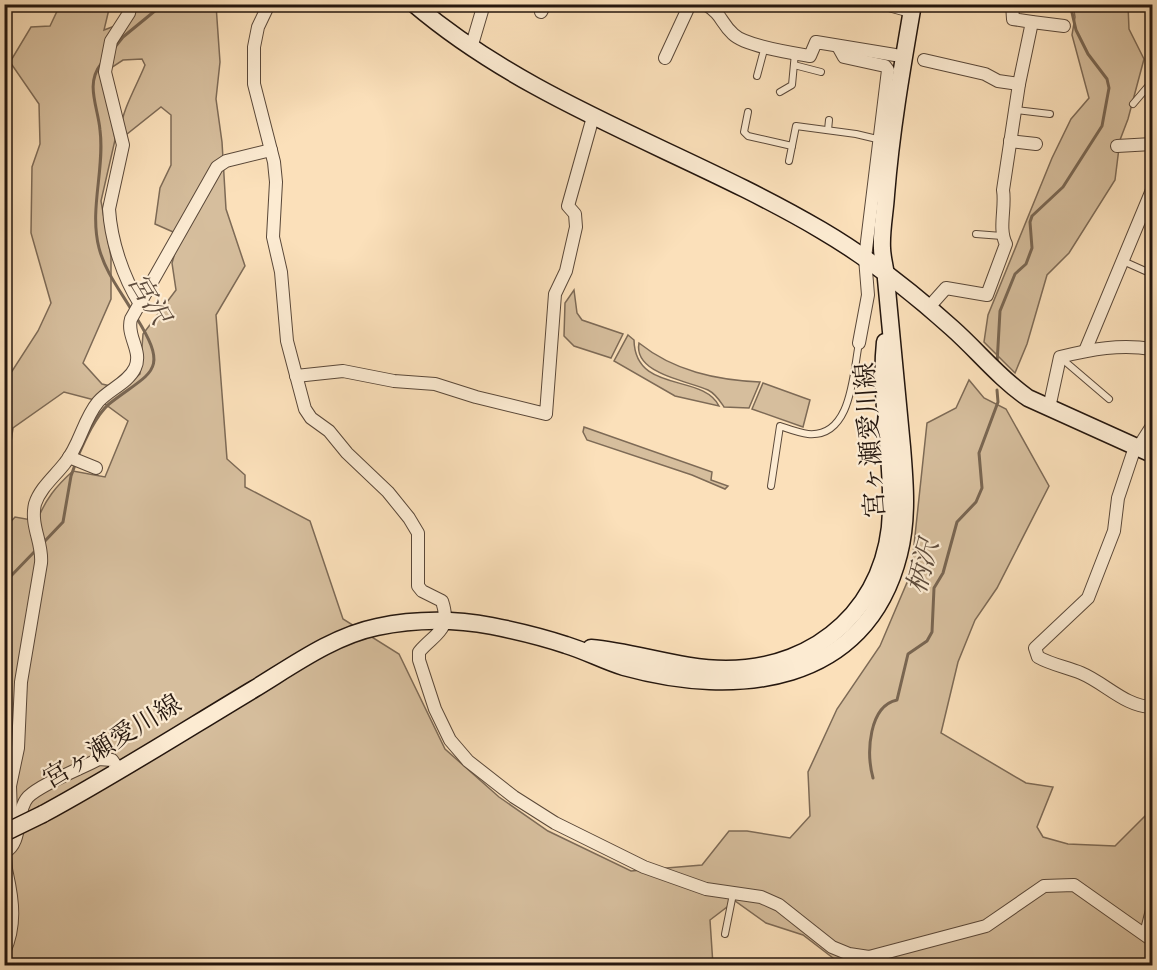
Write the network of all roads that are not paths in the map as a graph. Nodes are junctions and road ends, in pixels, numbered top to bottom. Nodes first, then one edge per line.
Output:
1 (131, 4) edge
2 (269, 4) edge
3 (414, 4) edge
4 (484, 4) edge
5 (690, 4) edge
6 (705, 4) edge
7 (874, 4) edge
8 (1012, 4) edge
9 (915, 8) edge
10 (1032, 22) junction
11 (1064, 26) dead end
12 (765, 46) junction
13 (471, 48) junction
14 (839, 48) junction
15 (665, 51) dead end
16 (895, 55) dead end
17 (795, 59) junction
18 (924, 60) dead end
19 (894, 70) junction
20 (821, 72) dead end
21 (1152, 72) edge
22 (757, 76) dead end
23 (1019, 84) junction
24 (780, 92) dead end
25 (1133, 104) dead end
26 (1016, 110) junction
27 (748, 112) dead end
28 (1050, 114) dead end
29 (593, 117) junction
30 (738, 120) dead end
31 (829, 120) dead end
32 (746, 122) junction
33 (828, 130) junction
34 (877, 139) junction
35 (1010, 141) junction
36 (1036, 144) dead end
37 (1152, 144) edge
38 (792, 146) junction
39 (1117, 146) dead end
40 (271, 150) junction
41 (789, 161) dead end
42 (1152, 195) edge
43 (976, 234) dead end
44 (1002, 236) junction
45 (865, 258) junction
46 (1122, 260) junction
47 (1152, 274) edge
48 (886, 276) junction
49 (140, 304) junction
50 (928, 308) junction
51 (859, 344) joint
52 (1152, 349) edge
53 (1085, 351) junction
54 (1060, 357) junction
55 (296, 376) junction
56 (1109, 399) dead end
57 (1049, 408) junction
58 (1152, 426) edge
59 (1142, 450) edge
60 (69, 457) junction
61 (96, 468) dead end
62 (771, 486) dead end
63 (445, 621) junction
64 (1152, 707) edge
65 (119, 770) junction
66 (4, 835) edge
67 (5, 853) edge
68 (733, 894) junction
69 (1152, 910) edge
70 (726, 934) dead end
71 (1149, 937) edge
72 (842, 951) junction
73 (4, 952) edge
74 (841, 966) edge

1 - 49 street
2 - 40 street
3 - 13 main road
4 - 13 street
5 - 15 street
6 - 12 street
7 - 9 lane
8 - 10 street
9 - 19 main road, 宮ヶ瀬愛川線
9 - 48 main road, 宮ヶ瀬愛川線
10 - 11 street
10 - 23 street
12 - 17 street
12 - 22 lane
13 - 29 main road
14 - 16 street
14 - 17 street
14 - 19 street
17 - 20 lane
17 - 24 lane
18 - 23 street
19 - 34 street
19 - 48 main road, 宮ヶ瀬愛川線
21 - 25 lane
23 - 26 street
26 - 28 lane
26 - 35 street
27 - 32 lane
29 - 45 main road
29 - 55 street
30 - 32 lane
31 - 33 lane
32 - 38 lane
33 - 34 lane
33 - 38 lane
34 - 45 street
35 - 36 street
35 - 44 street
37 - 39 street
38 - 41 lane
40 - 49 street
40 - 55 street
42 - 46 street
43 - 44 lane
44 - 50 street
45 - 48 main road
45 - 51 street
46 - 47 lane
46 - 53 street
48 - 50 main road
48 - 63 main road, 宮ヶ瀬愛川線
49 - 60 street
50 - 57 main road
51 - 62 lane
52 - 53 street
53 - 54 street
54 - 56 lane
54 - 57 street
55 - 63 street
57 - 59 main road
58 - 59 street
59 - 64 street
60 - 61 street
60 - 66 street
63 - 65 main road, 宮ヶ瀬愛川線
63 - 68 street
65 - 66 main road, 宮ヶ瀬愛川線, bridge
65 - 67 street
67 - 73 street
68 - 70 lane
68 - 72 street
69 - 71 street
71 - 72 street
72 - 74 street

